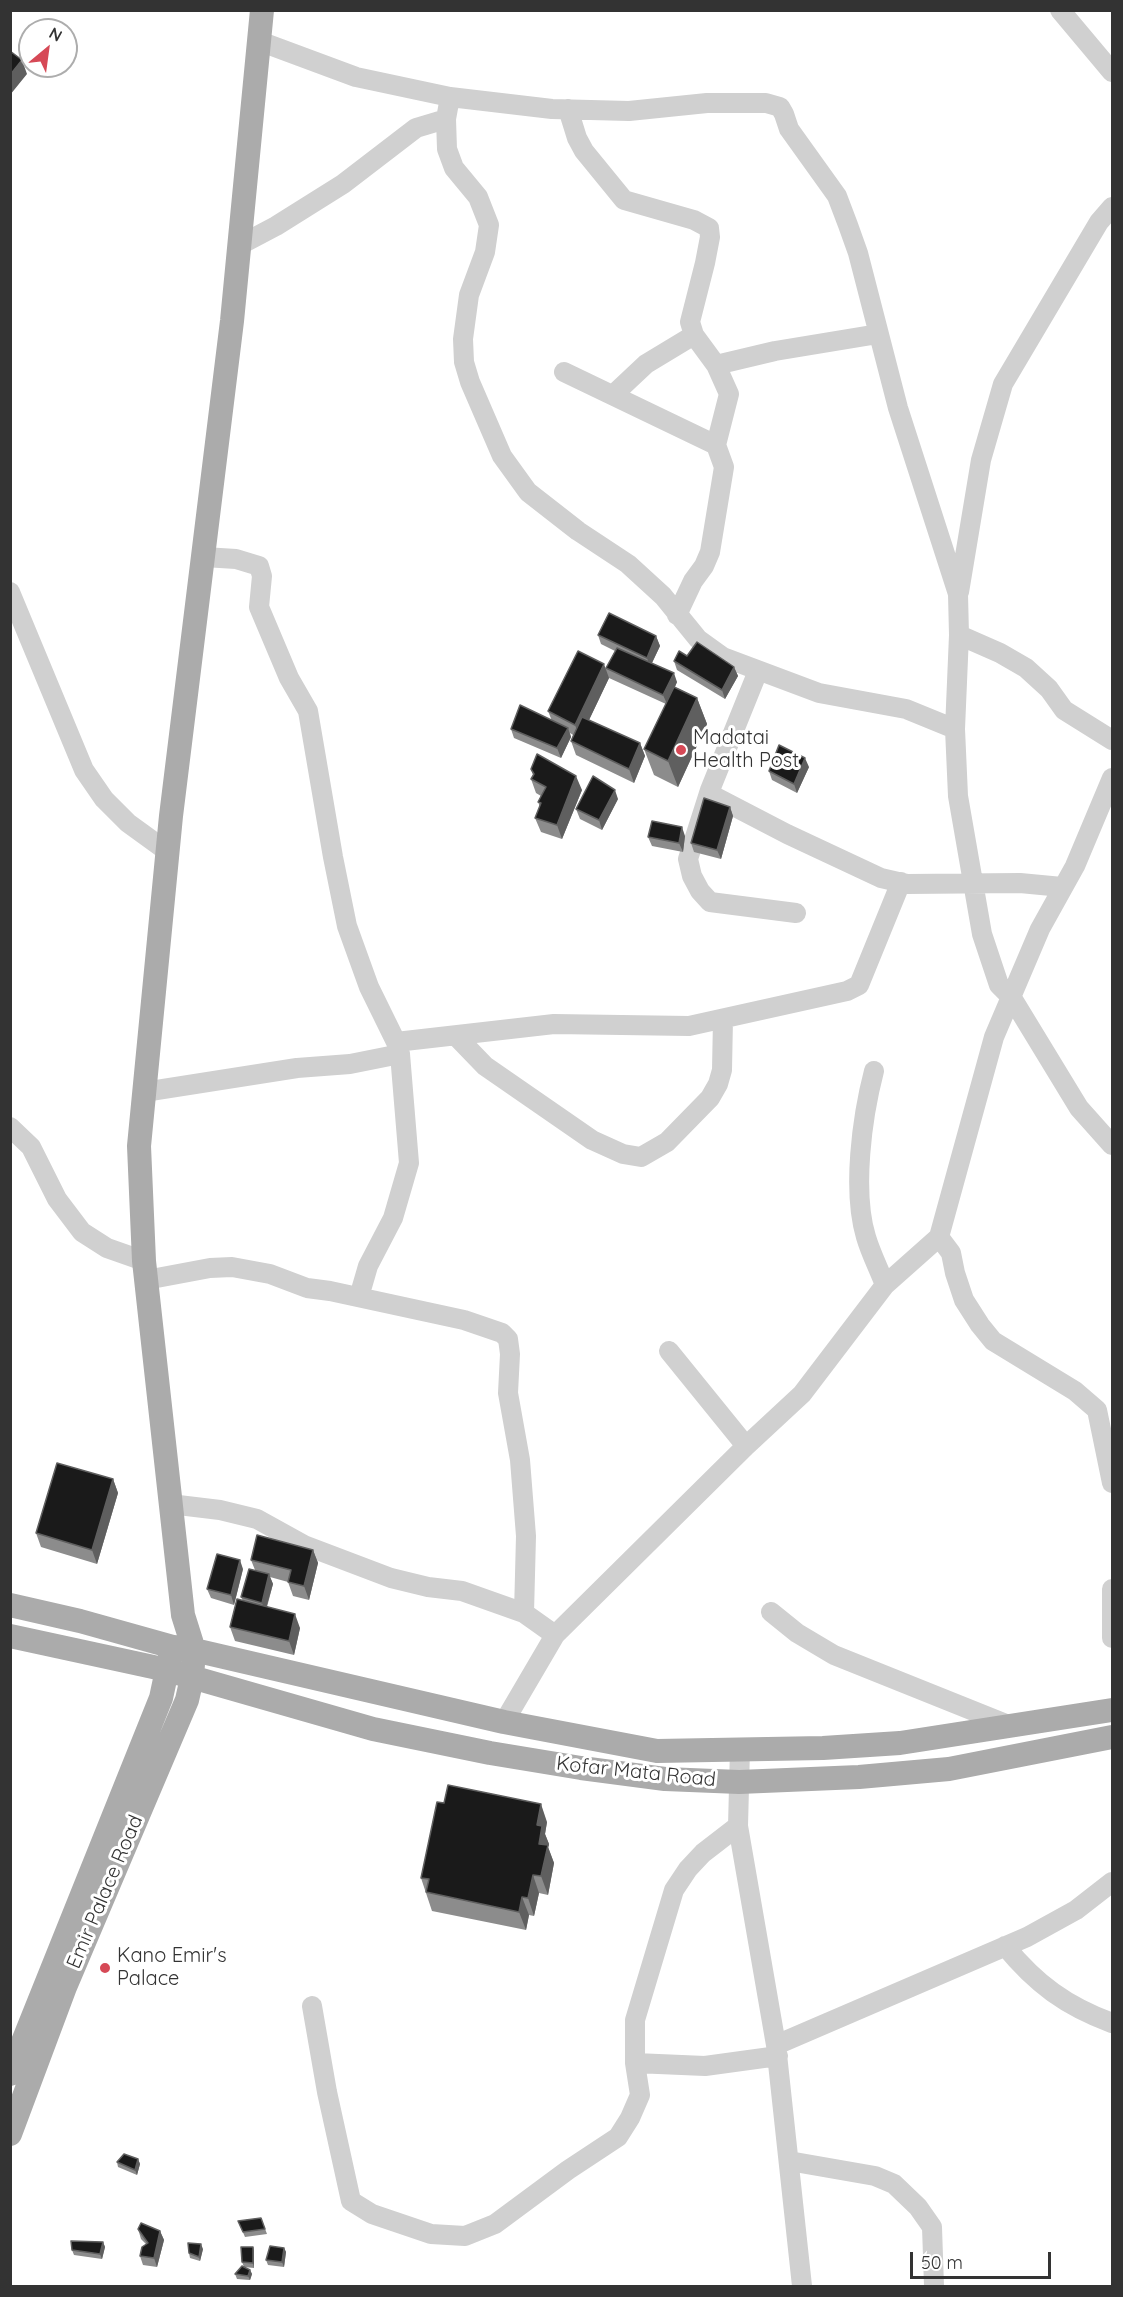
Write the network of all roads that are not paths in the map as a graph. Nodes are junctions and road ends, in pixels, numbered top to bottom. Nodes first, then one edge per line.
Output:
1 (262, 10) edge
2 (1066, 13) edge
3 (259, 41) junction
4 (1113, 72) edge
5 (450, 97) junction
6 (568, 109) junction
7 (446, 119) junction
8 (1113, 207) edge
9 (240, 244) junction
10 (878, 334) junction
11 (694, 335) junction
12 (716, 365) junction
13 (564, 372) dead end
14 (613, 396) junction
15 (716, 446) junction
16 (204, 557) junction
17 (10, 592) edge
18 (958, 594) junction
19 (677, 615) junction
20 (959, 635) junction
21 (758, 671) junction
22 (955, 729) junction
23 (1113, 740) edge
24 (1113, 777) edge
25 (710, 794) junction
26 (168, 852) junction
27 (901, 882) junction
28 (972, 883) junction
29 (1062, 888) junction
30 (796, 913) dead end
31 (1012, 998) junction
32 (723, 1019) junction
33 (456, 1036) junction
34 (398, 1048) junction
35 (874, 1071) dead end
36 (144, 1092) junction
37 (10, 1127) edge
38 (1113, 1145) edge
39 (939, 1238) junction
40 (145, 1271) junction
41 (885, 1285) junction
42 (359, 1297) junction
43 (669, 1351) dead end
44 (746, 1446) junction
45 (1113, 1483) edge
46 (170, 1504) junction
47 (1113, 1589) edge
48 (10, 1605) edge
49 (771, 1612) dead end
50 (524, 1613) junction
51 (555, 1635) junction
52 (10, 1636) edge
53 (1113, 1638) edge
54 (184, 1648) junction
55 (166, 1670) junction
56 (192, 1678) junction
57 (1113, 1710) edge
58 (504, 1722) junction
59 (1011, 1726) junction
60 (1113, 1737) edge
61 (740, 1749) junction
62 (739, 1782) junction
63 (738, 1826) junction
64 (1113, 1882) edge
65 (1005, 1946) junction
66 (312, 2006) dead end
67 (1113, 2023) edge
68 (777, 2050) junction
69 (635, 2062) junction
70 (16, 2071) edge
71 (10, 2134) edge
72 (789, 2161) junction
73 (802, 2286) edge
74 (934, 2286) edge

1 - 3 main road
2 - 4 street
3 - 5 street
3 - 9 main road
5 - 6 street
5 - 7 street
6 - 10 street
6 - 11 street
7 - 9 street
7 - 19 street
8 - 18 street
9 - 16 main road
10 - 12 street
10 - 18 street
11 - 12 street
11 - 14 street
12 - 15 street
13 - 14 street
14 - 15 street
15 - 19 street
16 - 26 main road
16 - 34 street
17 - 26 street
18 - 20 street
19 - 21 street
20 - 22 street
20 - 23 street
21 - 22 street
21 - 25 street
22 - 28 street
24 - 29 street
25 - 27 street
25 - 30 street
26 - 36 main road
27 - 28 street
27 - 32 street
28 - 29 street
28 - 31 street
29 - 31 street
31 - 38 street
31 - 39 street
32 - 33 street
32 - 33 street
33 - 34 street
34 - 36 street
34 - 42 street
35 - 41 street
36 - 40 main road
37 - 40 street
39 - 41 street
39 - 45 street
40 - 42 street
40 - 46 main road
41 - 44 street
42 - 50 street
43 - 44 street
44 - 51 street
46 - 50 street
46 - 54 main road
47 - 53 street
48 - 54 main road, Kofar Mata Road
49 - 59 street
50 - 51 street
51 - 58 street
52 - 55 main road, Kofar Mata Road
54 - 55 main road, Emir Palace Road
54 - 56 main road, Emir Palace Road
54 - 58 main road, Kofar Mata Road
55 - 56 main road, Kofar Mata Road
55 - 70 main road, Emir Palace Road
56 - 62 main road, Kofar Mata Road
56 - 70 main road, Emir Palace Road
57 - 59 main road, Kofar Mata Road
58 - 61 main road, Kofar Mata Road
59 - 61 main road, Kofar Mata Road
60 - 62 main road, Kofar Mata Road
61 - 62 street
62 - 63 street
63 - 68 street
63 - 69 street
64 - 65 street
65 - 67 street
65 - 68 street
66 - 69 street
68 - 69 street
68 - 72 street
70 - 71 main road, Emir Palace Road
72 - 73 street
72 - 74 street

